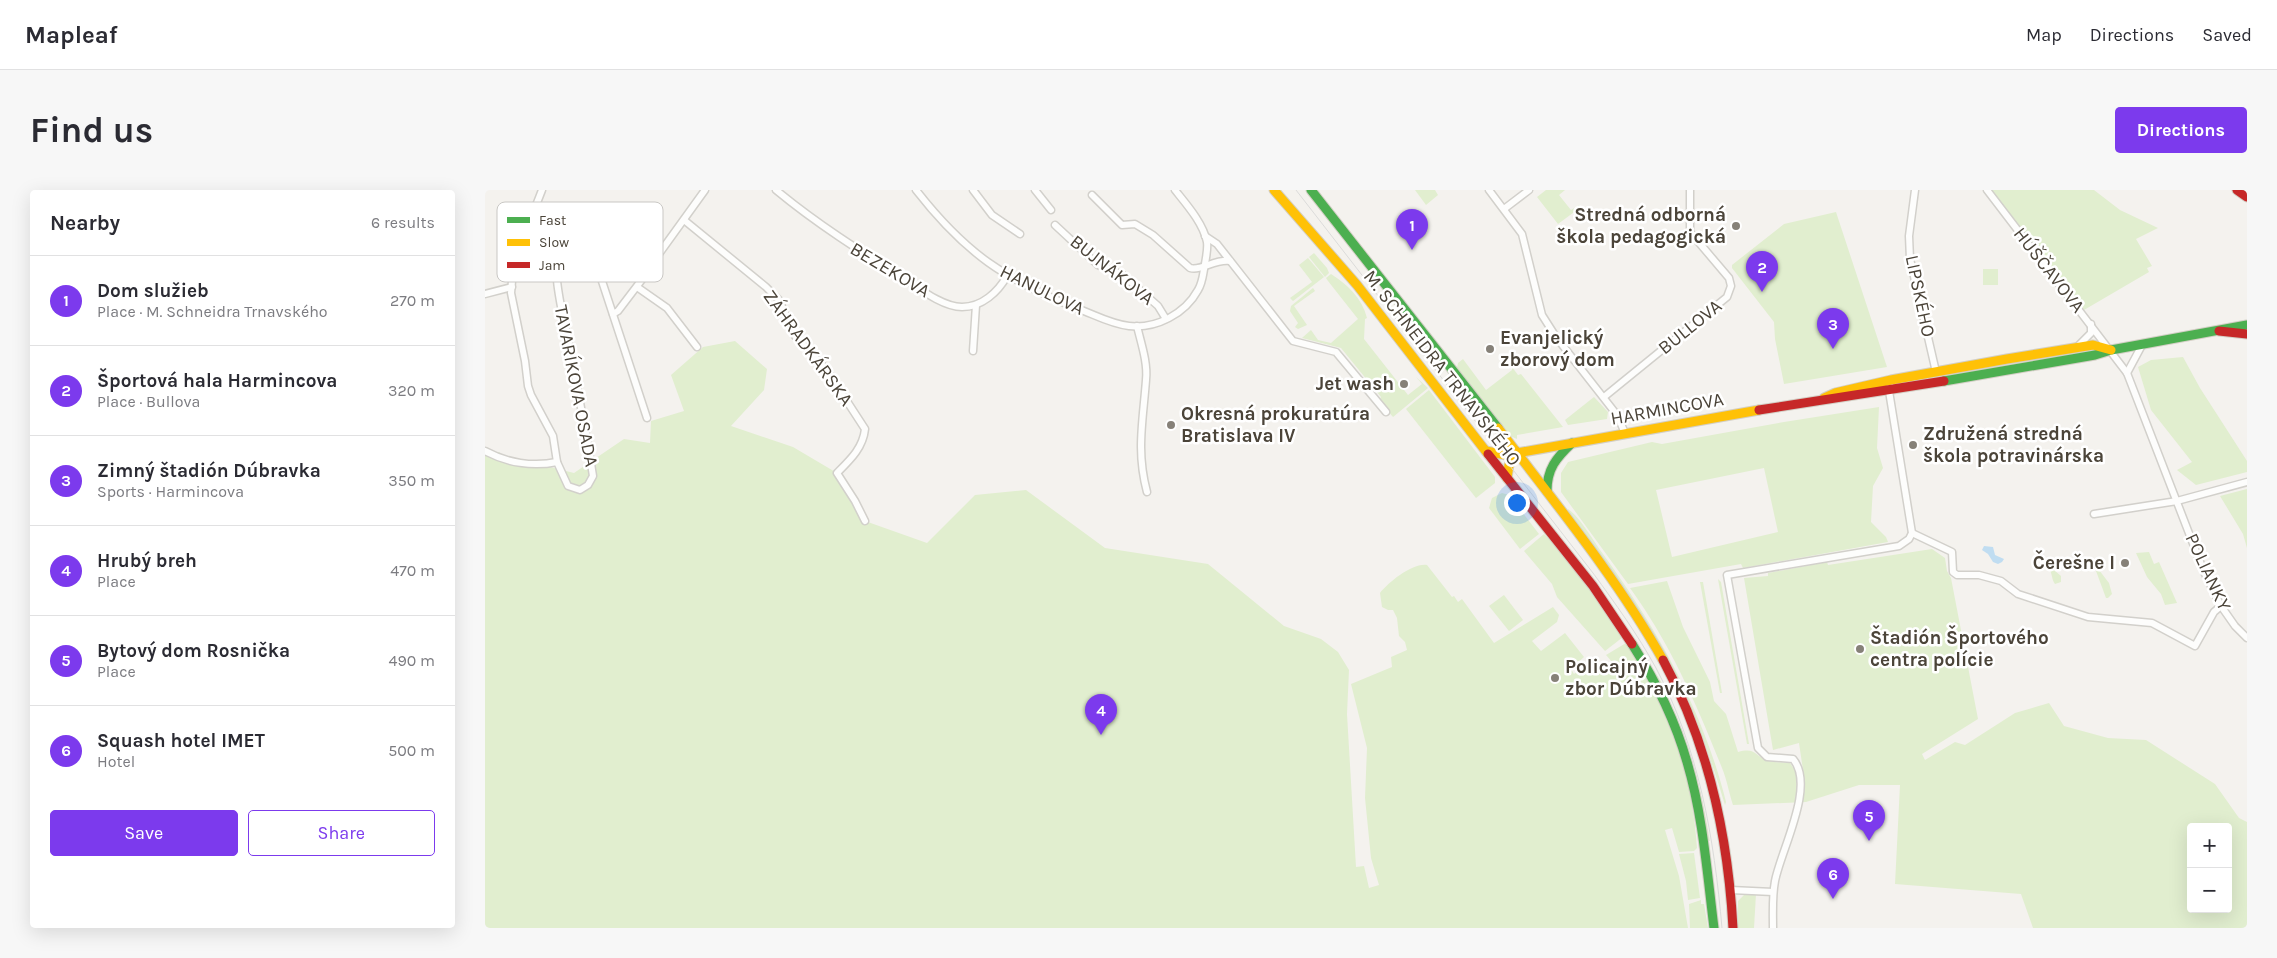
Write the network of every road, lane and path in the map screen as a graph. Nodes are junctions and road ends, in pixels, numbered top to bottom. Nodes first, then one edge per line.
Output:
1 (542, 190) edge
2 (705, 190) edge
3 (776, 190) edge
4 (916, 190) edge
5 (973, 190) edge
6 (1035, 190) edge
7 (1175, 190) edge
8 (1274, 190) edge
9 (1311, 190) edge
10 (1489, 190) edge
11 (1529, 190) edge
12 (1690, 190) edge
13 (1915, 190) edge
14 (1987, 190) edge
15 (2237, 190) edge
16 (1093, 194) dead end
17 (2247, 197) edge
18 (537, 202) edge
19 (1504, 209) junction
20 (1051, 210) dead end
21 (684, 220) junction
22 (1055, 224) dead end
23 (1020, 234) dead end
24 (1205, 236) junction
25 (663, 248) edge
26 (1230, 261) junction
27 (1204, 266) junction
28 (1007, 276) junction
29 (513, 282) edge
30 (559, 282) edge
31 (603, 282) edge
32 (641, 282) edge
33 (512, 287) junction
34 (637, 287) junction
35 (485, 294) edge
36 (975, 305) junction
37 (613, 314) junction
38 (1166, 319) junction
39 (2091, 324) junction
40 (2247, 325) edge
41 (1137, 326) junction
42 (2219, 331) junction
43 (2247, 334) edge
44 (2142, 345) junction
45 (697, 347) dead end
46 (2077, 348) junction
47 (2111, 350) junction
48 (973, 351) dead end
49 (1936, 372) junction
50 (2127, 373) junction
51 (1891, 380) junction
52 (1889, 391) junction
53 (1604, 397) junction
54 (1824, 398) junction
55 (1386, 412) dead end
56 (647, 418) dead end
57 (1625, 433) junction
58 (1572, 443) junction
59 (485, 451) edge
60 (1486, 452) junction
61 (1516, 452) junction
62 (557, 462) junction
63 (1507, 478) junction
64 (2247, 482) edge
65 (1547, 491) junction
66 (1147, 492) dead end
67 (2177, 501) junction
68 (2094, 514) dead end
69 (865, 521) dead end
70 (1912, 533) junction
71 (2221, 606) junction
72 (2247, 638) edge
73 (1731, 890) junction
74 (1773, 892) junction
75 (1714, 928) edge
76 (1733, 928) edge
77 (1773, 928) edge

1 - 18 street, TAVARÍKOVA OSADA
2 - 21 street
3 - 36 street, BEZEKOVA
4 - 28 street, HANULOVA
5 - 23 street
6 - 20 street
7 - 24 street, HANULOVA
8 - 60 main road, M. SCHNEIDRA TRNAVSKÉHO
9 - 61 main road, M. SCHNEIDRA TRNAVSKÉHO
10 - 19 street
11 - 19 street
12 - 53 street, BULLOVA
13 - 49 street, LIPSKÉHO
14 - 39 street, HÚŠČAVOVA
15 - 17 main road
16 - 27 street
19 - 53 street
21 - 25 street
21 - 69 street, ZÁHRADKÁRSKA
22 - 38 street, BUJNÁKOVA
24 - 26 street, HANULOVA
24 - 27 street, HANULOVA
26 - 27 street
26 - 55 street, HANULOVA
27 - 38 street, HANULOVA
28 - 36 street
28 - 41 street, HANULOVA
29 - 33 street, TAVARÍKOVA OSADA
30 - 62 street, TAVARÍKOVA OSADA
31 - 37 street
32 - 34 street
33 - 35 street
33 - 62 street, TAVARÍKOVA OSADA
34 - 37 street
34 - 45 street
36 - 48 street
37 - 56 street
38 - 41 street, HANULOVA
39 - 46 street
39 - 47 street, HÚŠČAVOVA
40 - 42 main road, HARMINCOVA
41 - 66 street
42 - 43 main road
42 - 44 main road, HARMINCOVA
44 - 47 main road, HARMINCOVA
44 - 50 street
46 - 47 main road, HARMINCOVA
46 - 49 main road, HARMINCOVA
47 - 50 street, POLIANKY
47 - 52 main road, HARMINCOVA
49 - 51 main road, HARMINCOVA
50 - 67 street, POLIANKY
51 - 52 street
51 - 54 main road, HARMINCOVA
52 - 54 main road, HARMINCOVA
52 - 70 street
53 - 57 street
54 - 57 main road, HARMINCOVA
57 - 58 main road, HARMINCOVA
58 - 61 main road, HARMINCOVA
58 - 65 main road
59 - 62 street, TAVARÍKOVA OSADA
60 - 61 main road, HARMINCOVA
60 - 63 main road, M. SCHNEIDRA TRNAVSKÉHO
61 - 63 main road
61 - 65 main road, M. SCHNEIDRA TRNAVSKÉHO
63 - 75 main road, M. SCHNEIDRA TRNAVSKÉHO
64 - 67 street
65 - 73 main road, M. SCHNEIDRA TRNAVSKÉHO
67 - 68 street
67 - 71 street, POLIANKY
70 - 71 street
70 - 74 street
71 - 72 street, POLIANKY
73 - 74 street
73 - 76 main road, M. SCHNEIDRA TRNAVSKÉHO
74 - 77 street

